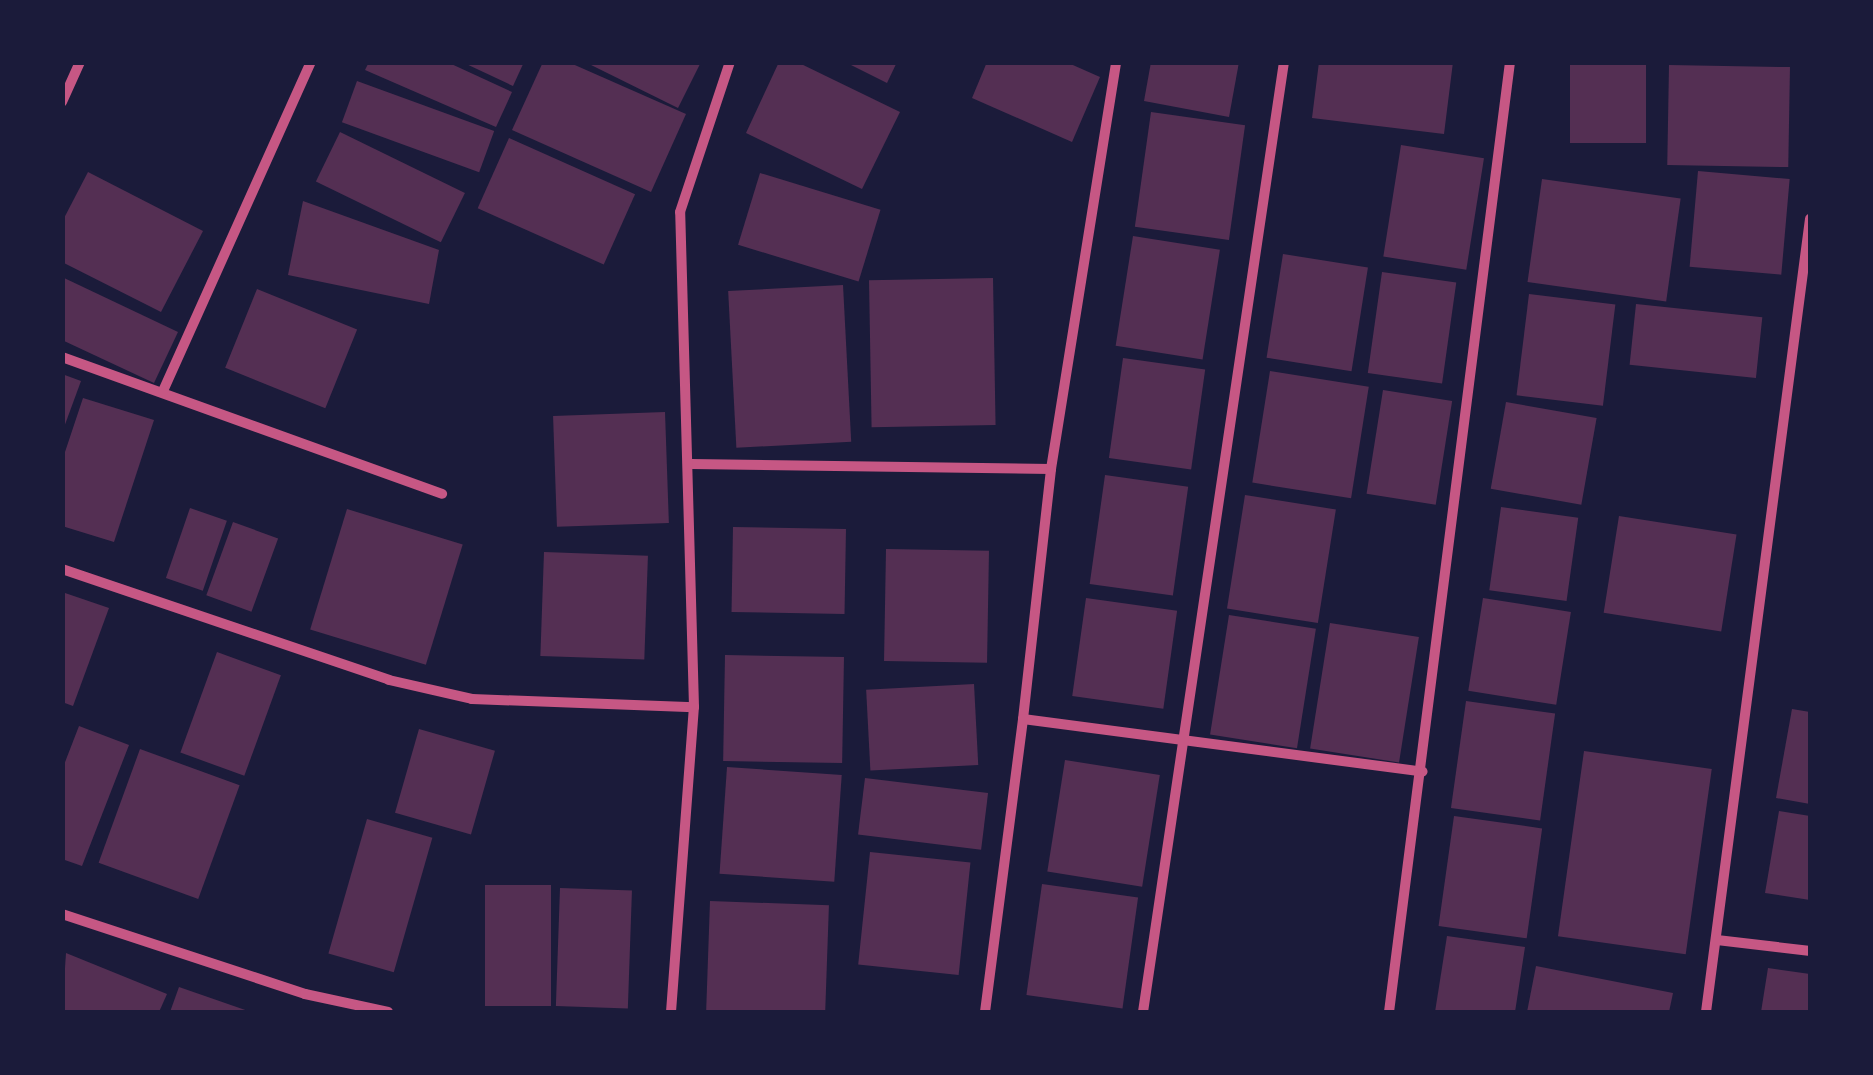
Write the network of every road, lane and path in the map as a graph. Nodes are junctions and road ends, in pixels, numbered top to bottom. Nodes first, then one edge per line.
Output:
1 (80, 62) edge
2 (312, 62) edge
3 (730, 62) edge
4 (1116, 62) edge
5 (1284, 62) edge
6 (1510, 62) edge
7 (62, 102) edge
8 (1810, 219) edge
9 (62, 356) edge
10 (164, 391) junction
11 (690, 464) junction
12 (1052, 468) junction
13 (442, 494) dead end
14 (62, 570) edge
15 (694, 707) junction
16 (1023, 719) junction
17 (1183, 740) junction
18 (1423, 772) junction
19 (62, 914) edge
20 (1717, 940) junction
21 (1810, 951) edge
22 (388, 1012) edge
23 (672, 1012) edge
24 (985, 1012) edge
25 (1144, 1012) edge
26 (1388, 1012) edge
27 (1706, 1012) edge

1 - 7 street
2 - 10 street
3 - 11 street
4 - 12 street
5 - 17 street
6 - 18 street
8 - 20 street
9 - 10 street
10 - 13 street
11 - 12 street
11 - 15 street
12 - 16 street
14 - 15 street
15 - 23 street
16 - 17 street
16 - 24 street
17 - 18 street
17 - 25 street
18 - 26 street
19 - 22 street
20 - 21 street
20 - 27 street

